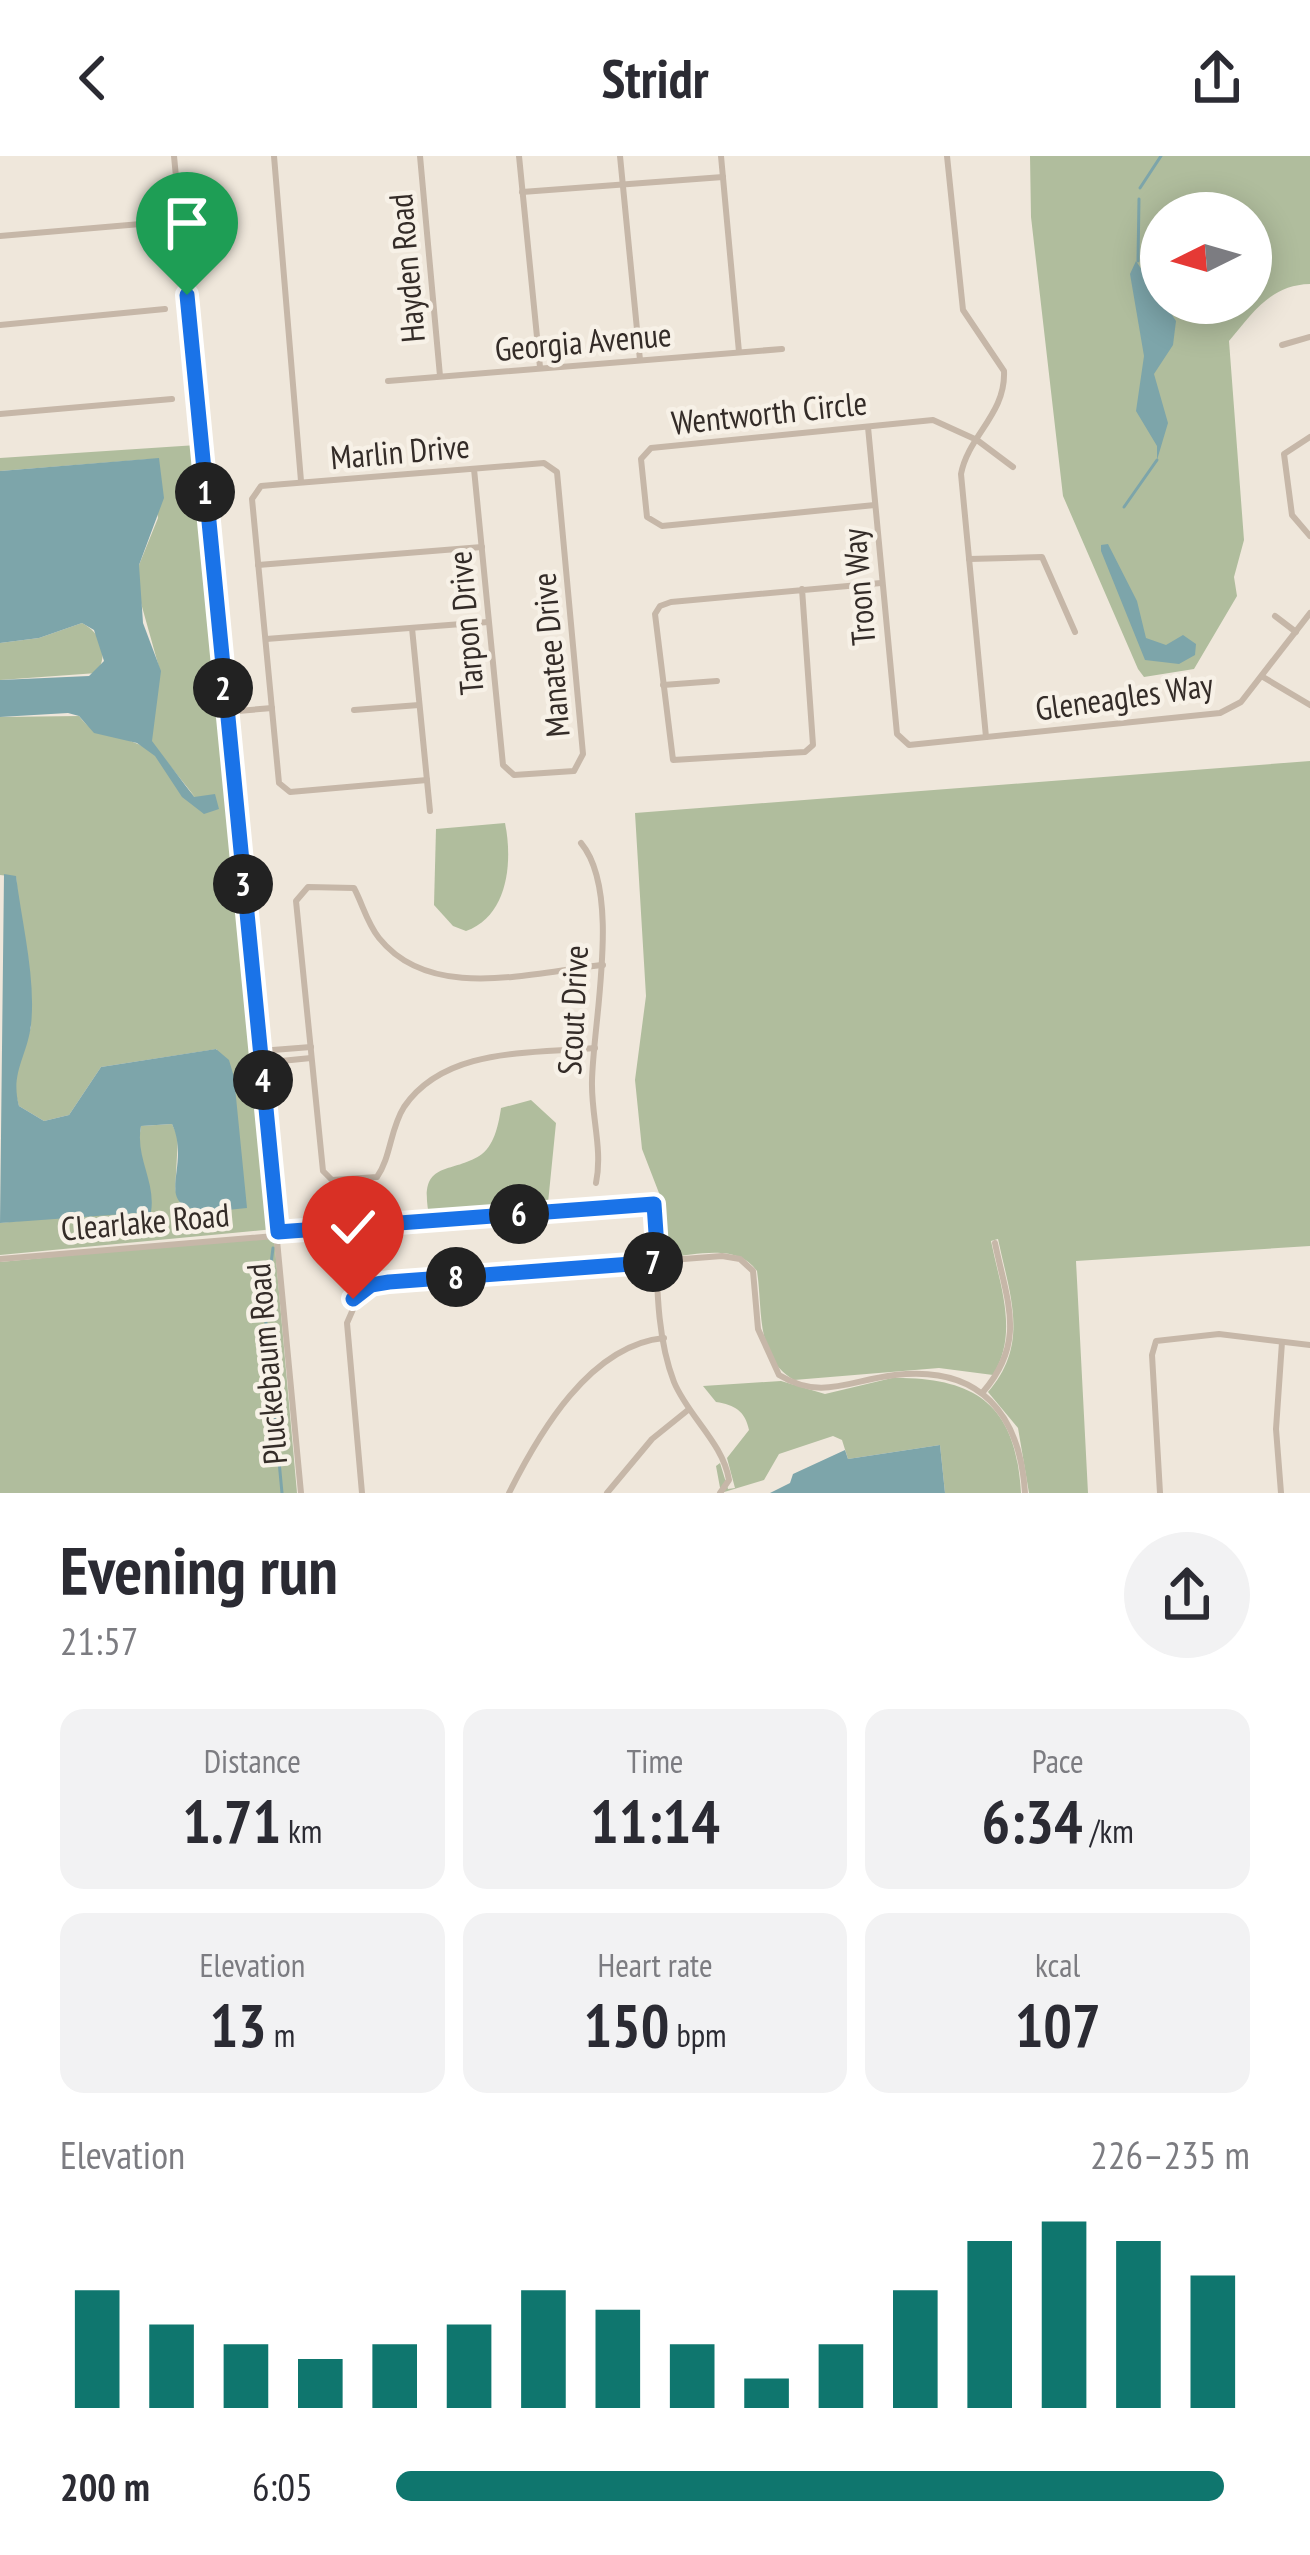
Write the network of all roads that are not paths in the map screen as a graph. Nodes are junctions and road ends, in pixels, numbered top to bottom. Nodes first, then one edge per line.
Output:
1 (174, 156) edge
2 (274, 156) edge
3 (420, 156) edge
4 (519, 156) edge
5 (620, 156) edge
6 (721, 156) edge
7 (947, 156) edge
8 (723, 177) junction
9 (622, 184) junction
10 (523, 192) junction
11 (164, 222) dead end
12 (0, 236) edge
13 (164, 309) dead end
14 (0, 325) edge
15 (1310, 338) edge
16 (1282, 345) dead end
17 (782, 350) dead end
18 (739, 352) junction
19 (640, 360) junction
20 (540, 368) junction
21 (440, 376) junction
22 (388, 381) dead end
23 (172, 399) dead end
24 (0, 414) edge
25 (868, 427) junction
26 (1310, 437) edge
27 (977, 440) junction
28 (551, 466) joint
29 (1013, 467) dead end
30 (474, 469) junction
31 (301, 483) junction
32 (875, 505) junction
33 (1310, 536) edge
34 (482, 547) junction
35 (970, 559) junction
36 (258, 566) junction
37 (881, 583) junction
38 (802, 590) junction
39 (1310, 614) edge
40 (1275, 616) dead end
41 (488, 622) junction
42 (412, 628) junction
43 (1075, 632) dead end
44 (1296, 632) junction
45 (266, 639) junction
46 (1263, 676) junction
47 (717, 681) dead end
48 (663, 686) junction
49 (1310, 704) edge
50 (419, 705) junction
51 (272, 708) junction
52 (353, 710) dead end
53 (226, 712) junction
54 (986, 738) junction
55 (903, 741) joint
56 (506, 772) joint
57 (427, 780) junction
58 (430, 811) dead end
59 (581, 843) dead end
60 (603, 965) junction
61 (311, 1047) junction
62 (595, 1048) junction
63 (260, 1051) junction
64 (312, 1058) junction
65 (261, 1063) junction
66 (596, 1183) dead end
67 (278, 1232) junction
68 (995, 1243) dead end
69 (0, 1258) edge
70 (658, 1262) junction
71 (664, 1338) junction
72 (1282, 1342) junction
73 (1310, 1345) edge
74 (983, 1392) junction
75 (689, 1409) junction
76 (301, 1493) edge
77 (362, 1493) edge
78 (508, 1493) edge
79 (608, 1493) edge
80 (720, 1493) edge
81 (1025, 1493) edge
82 (1160, 1493) edge
83 (1281, 1493) edge

1 - 53 street, Pluckebaum Road
2 - 31 street
3 - 21 street, Hayden Road
4 - 10 street
5 - 9 street
6 - 8 street
7 - 27 street
8 - 9 street
8 - 18 street
9 - 10 street
9 - 19 street
10 - 20 street
11 - 12 street
13 - 14 street
15 - 16 street
17 - 18 street, Georgia Avenue
18 - 19 street, Georgia Avenue
19 - 20 street, Georgia Avenue
20 - 21 street, Georgia Avenue
21 - 22 street, Georgia Avenue
23 - 24 street
25 - 27 street, Wentworth Circle
25 - 32 street, Troon Way
25 - 32 street, Wentworth Circle
26 - 33 street
27 - 29 street, Wentworth Circle
27 - 35 street
28 - 30 street, Marlin Drive
28 - 56 street, Manatee Drive
30 - 31 street, Marlin Drive
30 - 34 street, Tarpon Drive
31 - 36 street, Marlin Drive
32 - 37 street, Troon Way
34 - 36 street
34 - 41 street, Tarpon Drive
35 - 43 street
35 - 54 street
36 - 45 street
37 - 38 street
37 - 55 street, Troon Way
38 - 48 street
38 - 48 street
39 - 44 street, Gleneagles Way
40 - 44 street
41 - 42 street
41 - 56 street, Tarpon Drive
42 - 45 street
42 - 50 street
44 - 46 street, Gleneagles Way
45 - 51 street
46 - 49 street
46 - 54 street, Gleneagles Way
47 - 48 street
50 - 52 street
50 - 57 street
51 - 53 street
51 - 57 street
53 - 63 street, Pluckebaum Road
54 - 55 street, Gleneagles Way
57 - 58 street
59 - 60 street, Scout Drive
60 - 61 street
60 - 62 street, Scout Drive
61 - 63 street
61 - 64 street
62 - 64 street
62 - 66 street, Scout Drive
63 - 65 street, Pluckebaum Road
64 - 65 street
65 - 67 street, Pluckebaum Road
67 - 69 street, Clearlake Road
67 - 70 street, Clearlake Road
67 - 76 street, Pluckebaum Road
68 - 74 street
70 - 71 street
70 - 74 street
70 - 77 street
71 - 75 street
71 - 78 street
72 - 73 street
72 - 82 street
72 - 83 street
74 - 81 street
75 - 79 street
75 - 80 street

